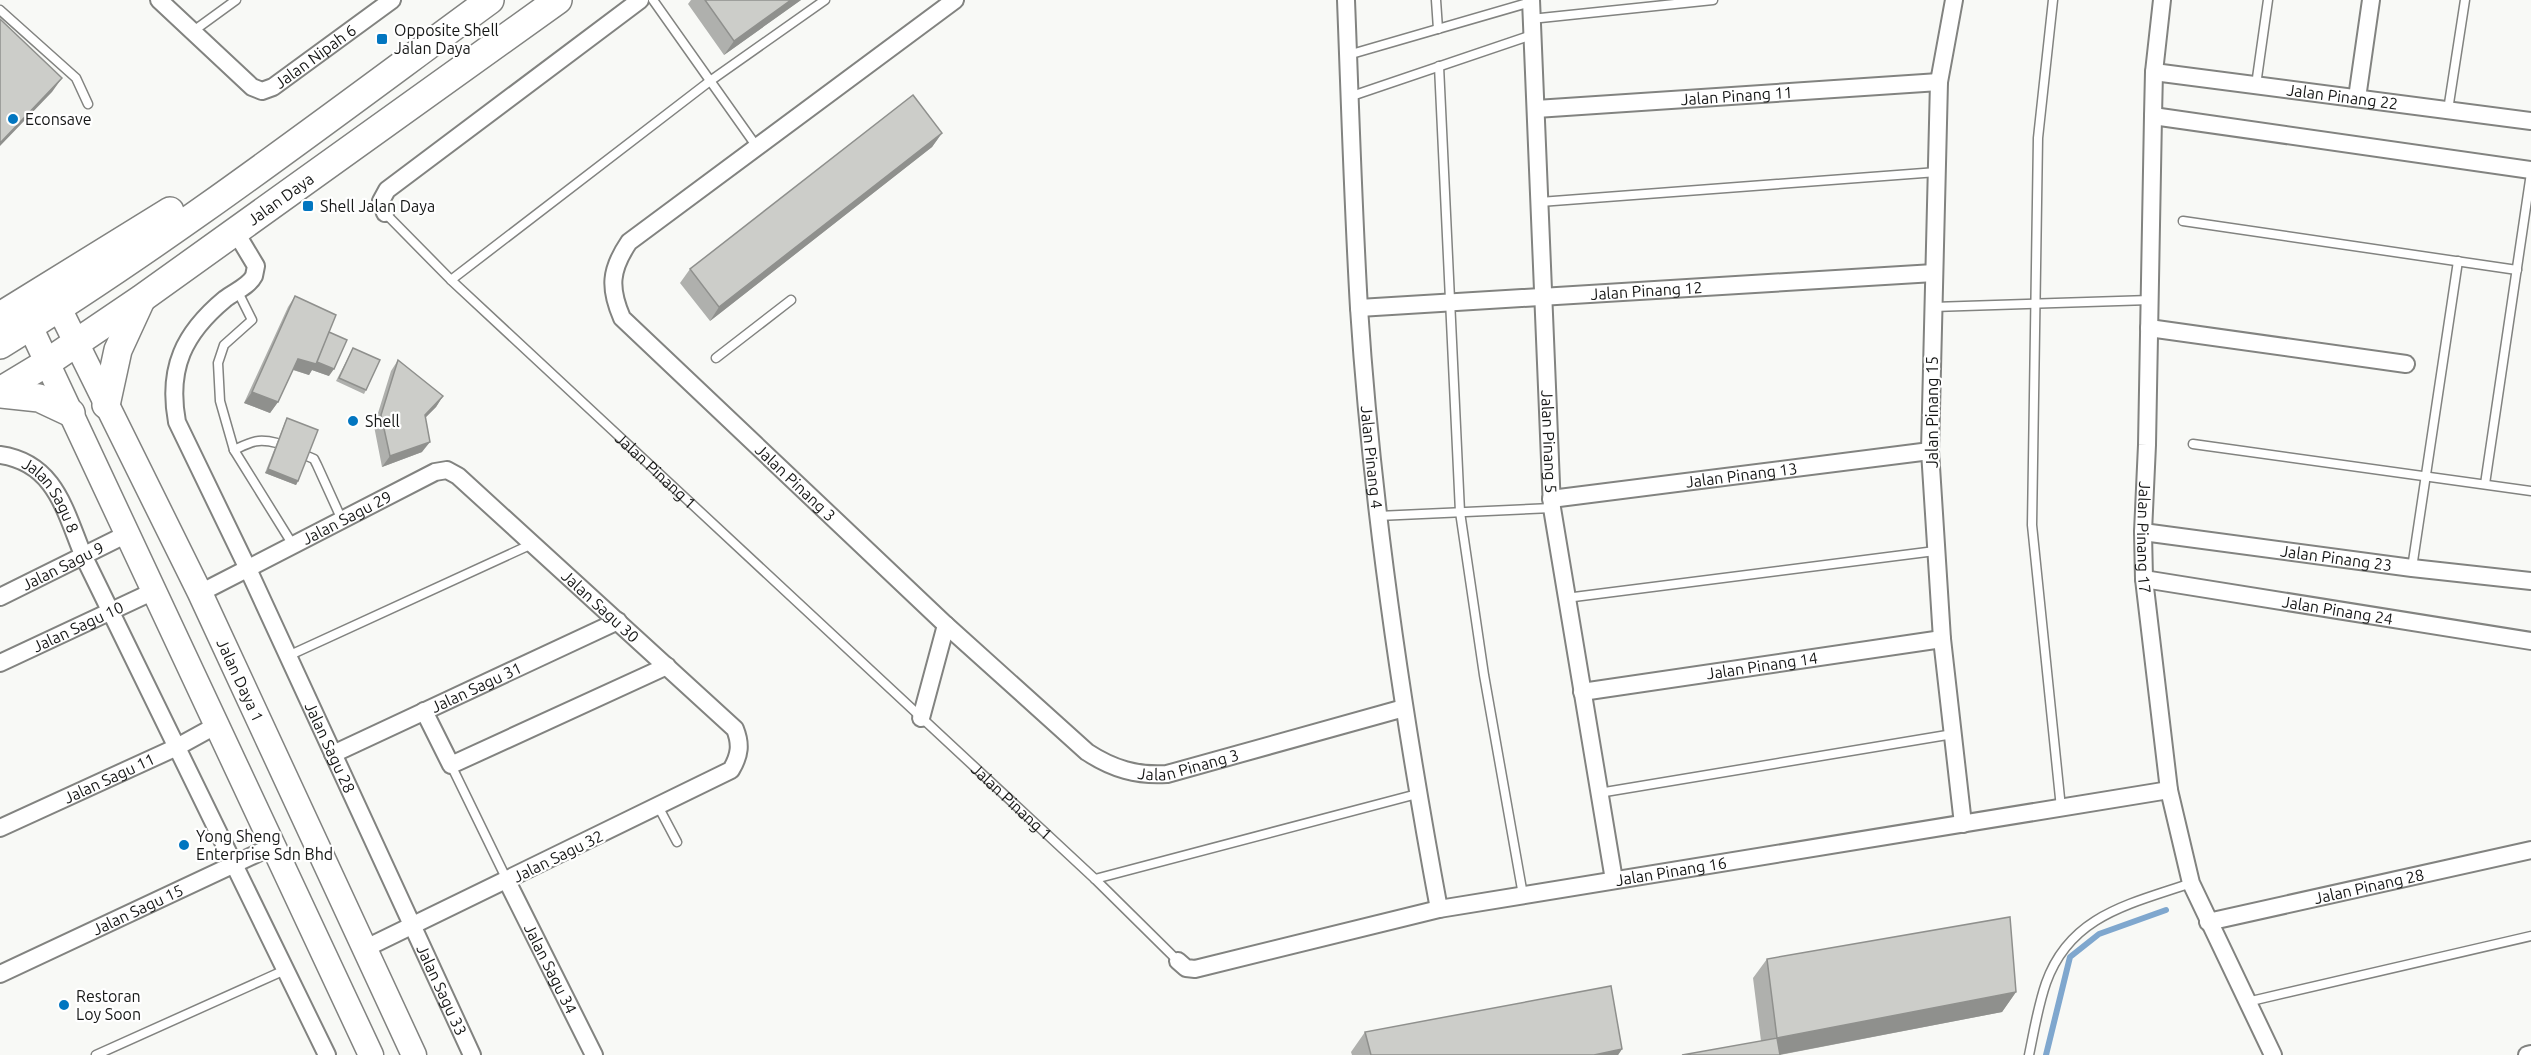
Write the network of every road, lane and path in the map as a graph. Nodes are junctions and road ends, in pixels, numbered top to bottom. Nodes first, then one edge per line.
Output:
1 (159, 0) edge
2 (236, 0) edge
3 (392, 0) edge
4 (489, 0) edge
5 (558, 0) edge
6 (640, 0) edge
7 (653, 0) edge
8 (825, 0) edge
9 (955, 0) edge
10 (1346, 0) edge
11 (1436, 0) edge
12 (1713, 0) edge
13 (1953, 0) edge
14 (2053, 0) edge
15 (2163, 0) edge
16 (2268, 0) edge
17 (2371, 0) edge
18 (2465, 0) edge
19 (1531, 1) edge
20 (0, 10) edge
21 (1532, 27) junction
22 (1438, 29) junction
23 (192, 32) junction
24 (1348, 55) junction
25 (1439, 66) junction
26 (2154, 72) junction
27 (710, 81) junction
28 (1939, 82) junction
29 (2256, 85) junction
30 (1349, 97) junction
31 (2357, 98) junction
32 (88, 104) dead end
33 (1536, 109) junction
34 (2448, 110) junction
35 (2153, 116) junction
36 (2531, 121) edge
37 (757, 147) junction
38 (1937, 172) junction
39 (2531, 172) edge
40 (229, 190) junction
41 (1540, 202) junction
42 (385, 213) joint
43 (2183, 221) dead end
44 (235, 231) junction
45 (2457, 261) junction
46 (2517, 270) junction
47 (1934, 273) junction
48 (451, 280) junction
49 (237, 290) junction
50 (1544, 296) junction
51 (141, 299) junction
52 (791, 300) dead end
53 (2150, 300) junction
54 (1449, 302) junction
55 (2035, 304) junction
56 (1933, 307) junction
57 (59, 308) junction
58 (1359, 308) junction
59 (0, 316) edge
60 (30, 326) junction
61 (2149, 328) junction
62 (77, 343) junction
63 (0, 345) edge
64 (716, 358) dead end
65 (48, 362) junction
66 (2406, 364) dead end
67 (0, 393) edge
68 (106, 405) junction
69 (71, 413) junction
70 (277, 443) edge
71 (2193, 444) dead end
72 (234, 450) junction
73 (1930, 451) junction
74 (0, 455) edge
75 (307, 456) edge
76 (447, 470) joint
77 (2426, 476) junction
78 (2485, 484) junction
79 (2531, 491) edge
80 (1552, 504) junction
81 (1460, 512) junction
82 (1378, 516) junction
83 (342, 521) junction
84 (2143, 532) junction
85 (127, 534) junction
86 (533, 544) junction
87 (293, 546) junction
88 (1935, 551) junction
89 (84, 557) junction
90 (2412, 568) junction
91 (248, 569) junction
92 (2144, 579) junction
93 (2531, 581) edge
94 (154, 591) junction
95 (200, 593) junction
96 (0, 597) edge
97 (1566, 598) junction
98 (111, 612) junction
99 (618, 621) junction
100 (946, 625) junction
101 (1942, 639) junction
102 (2531, 641) edge
103 (288, 656) junction
104 (0, 663) edge
105 (667, 666) junction
106 (1582, 692) junction
107 (1404, 708) junction
108 (424, 711) junction
109 (921, 718) junction
110 (217, 725) junction
111 (1954, 734) junction
112 (177, 747) junction
113 (739, 751) joint
114 (333, 754) junction
115 (451, 765) junction
116 (2169, 790) junction
117 (1599, 793) junction
118 (1417, 794) junction
119 (658, 806) junction
120 (2061, 808) junction
121 (1963, 824) junction
122 (0, 828) edge
123 (677, 842) dead end
124 (273, 846) junction
125 (2531, 850) edge
126 (234, 864) junction
127 (1095, 879) junction
128 (1614, 880) junction
129 (507, 881) junction
130 (2191, 883) junction
131 (1523, 895) junction
132 (1439, 909) junction
133 (2208, 922) junction
134 (413, 926) junction
135 (2531, 936) edge
136 (364, 949) junction
137 (1178, 961) joint
138 (285, 970) junction
139 (0, 974) edge
140 (2247, 1002) junction
141 (96, 1055) edge
142 (327, 1055) edge
143 (371, 1055) edge
144 (414, 1055) edge
145 (472, 1055) edge
146 (594, 1055) edge
147 (2029, 1055) edge
148 (2273, 1055) edge

1 - 23 street, Jalan Nipah 6
2 - 23 lane
3 - 23 street, Jalan Nipah 6
4 - 40 main road
5 - 44 main road, Jalan Daya
6 - 42 street, Jalan Pinang 1
7 - 27 lane
8 - 27 lane
9 - 37 street, Jalan Pinang 3
10 - 24 street, Jalan Pinang 4
11 - 22 lane
12 - 21 lane
13 - 28 street, Jalan Pinang 15
14 - 55 lane
15 - 26 street, Jalan Pinang 17
16 - 29 lane
17 - 31 street
18 - 34 lane
19 - 21 street, Jalan Pinang 5
19 - 22 lane
20 - 32 lane
21 - 25 lane
21 - 33 street, Jalan Pinang 5
22 - 24 lane
24 - 30 street, Jalan Pinang 4
25 - 30 lane
25 - 54 lane
26 - 29 street, Jalan Pinang 22
26 - 35 street, Jalan Pinang 17
27 - 37 lane
27 - 48 lane
28 - 33 street, Jalan Pinang 11
28 - 38 street, Jalan Pinang 15
29 - 31 street, Jalan Pinang 22
30 - 58 street, Jalan Pinang 4
31 - 34 street, Jalan Pinang 22
33 - 41 street, Jalan Pinang 5
34 - 36 street, Jalan Pinang 22
35 - 39 street
35 - 53 street, Jalan Pinang 17
37 - 100 street, Jalan Pinang 3
38 - 41 lane
38 - 47 street, Jalan Pinang 15
39 - 46 lane
40 - 57 main road
40 - 59 main road
41 - 50 street, Jalan Pinang 5
42 - 48 lane, Jalan Pinang 1
43 - 45 lane
44 - 49 street, Jalan Sagu 28
44 - 51 main road, Jalan Daya
45 - 46 lane
45 - 77 lane
46 - 78 lane
47 - 50 street, Jalan Pinang 12
47 - 56 street, Jalan Pinang 15
48 - 109 lane, Jalan Pinang 1
49 - 72 lane
49 - 91 street, Jalan Sagu 28
50 - 54 street, Jalan Pinang 12
50 - 80 street, Jalan Pinang 5
51 - 62 main road, Jalan Daya
51 - 68 main road
52 - 64 lane
53 - 55 lane
53 - 61 street, Jalan Pinang 17
54 - 58 street, Jalan Pinang 12
54 - 81 lane
55 - 56 lane
55 - 120 lane
56 - 73 street, Jalan Pinang 15
57 - 60 main road
57 - 62 main road, Jalan Daya 1
58 - 82 street, Jalan Pinang 4
60 - 63 main road
60 - 65 main road
61 - 66 street
61 - 84 street, Jalan Pinang 17
62 - 65 main road, Jalan Daya
62 - 68 main road, Jalan Daya 1
65 - 67 main road, Jalan Daya
65 - 69 main road
67 - 69 main road
68 - 95 main road, Jalan Daya 1
69 - 85 main road
70 - 72 lane
71 - 77 lane
72 - 87 lane
73 - 80 street, Jalan Pinang 13
73 - 88 street, Jalan Pinang 15
74 - 89 street, Jalan Sagu 8
75 - 83 lane
76 - 83 street, Jalan Sagu 29
76 - 86 street, Jalan Sagu 30
77 - 78 lane
77 - 90 lane
78 - 79 lane
80 - 81 lane
80 - 97 street, Jalan Pinang 5
81 - 82 lane
81 - 131 lane
82 - 107 street, Jalan Pinang 4
83 - 87 street, Jalan Sagu 29
84 - 90 street, Jalan Pinang 23
84 - 92 street, Jalan Pinang 17
85 - 89 street, Jalan Sagu 9
85 - 94 main road
86 - 99 street, Jalan Sagu 30
86 - 103 lane
87 - 91 street, Jalan Sagu 29
88 - 97 lane
88 - 101 street, Jalan Pinang 15
89 - 96 street, Jalan Sagu 9
89 - 98 street, Jalan Sagu 8
90 - 93 street, Jalan Pinang 23
91 - 95 street, Jalan Sagu 29
91 - 103 street, Jalan Sagu 28
92 - 102 street, Jalan Pinang 24
92 - 116 street, Jalan Pinang 17
94 - 98 street, Jalan Sagu 10
94 - 110 main road
95 - 136 main road, Jalan Daya 1
97 - 106 street, Jalan Pinang 5
98 - 104 street, Jalan Sagu 10
98 - 112 street, Jalan Sagu 8
99 - 105 street, Jalan Sagu 30
99 - 108 street, Jalan Sagu 31
100 - 107 street, Jalan Pinang 3
100 - 109 street
101 - 106 street, Jalan Pinang 14
101 - 111 street, Jalan Pinang 15
103 - 114 street, Jalan Sagu 28
105 - 113 street, Jalan Sagu 30
105 - 115 street
106 - 117 street, Jalan Pinang 5
107 - 118 street, Jalan Pinang 4
108 - 114 street, Jalan Sagu 31
108 - 115 street
109 - 127 lane, Jalan Pinang 1
110 - 112 street, Jalan Sagu 11
110 - 124 main road
111 - 117 lane
111 - 121 street, Jalan Pinang 15
112 - 122 street, Jalan Sagu 11
112 - 126 street, Jalan Sagu 8
113 - 119 street, Jalan Sagu 32
114 - 134 street, Jalan Sagu 28
115 - 129 lane
116 - 120 street, Jalan Pinang 16
116 - 130 street, Jalan Pinang 17
117 - 128 street, Jalan Pinang 5
118 - 127 lane
118 - 132 street, Jalan Pinang 4
119 - 123 lane
119 - 129 street, Jalan Sagu 32
120 - 121 street, Jalan Pinang 16
121 - 128 street, Jalan Pinang 16
124 - 126 street, Jalan Sagu 15
124 - 143 main road
125 - 133 street, Jalan Pinang 28
126 - 138 street, Jalan Sagu 8
126 - 139 street, Jalan Sagu 15
127 - 137 lane, Jalan Pinang 1
128 - 131 street, Jalan Pinang 16
129 - 134 street, Jalan Sagu 32
129 - 146 street, Jalan Sagu 34
130 - 133 street, Jalan Pinang 17
130 - 147 lane
131 - 132 street, Jalan Pinang 16
132 - 137 street, Jalan Pinang 16
133 - 140 street, Jalan Pinang 17
134 - 136 street, Jalan Sagu 32
134 - 145 street, Jalan Sagu 33
135 - 140 lane
136 - 144 main road, Jalan Daya 1
138 - 141 lane
138 - 142 street, Jalan Sagu 8
140 - 148 street, Jalan Pinang 17

